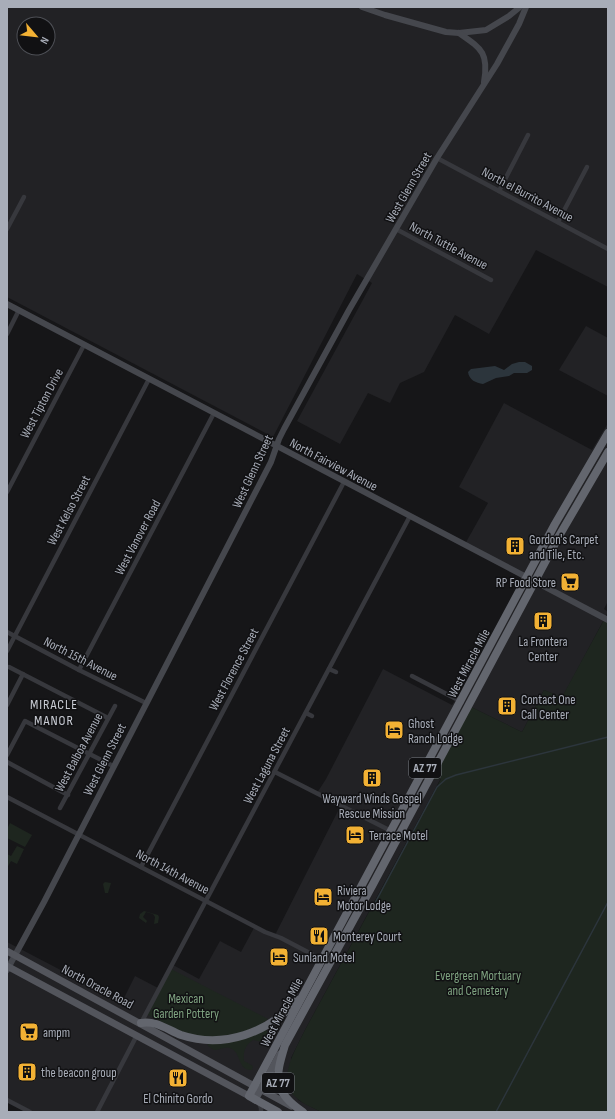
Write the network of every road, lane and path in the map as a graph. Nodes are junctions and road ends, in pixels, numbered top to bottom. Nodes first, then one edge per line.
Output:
1 (362, 7) edge
2 (520, 7) edge
3 (526, 7) edge
4 (459, 33) junction
5 (483, 85) junction
6 (528, 135) dead end
7 (437, 158) junction
8 (587, 167) dead end
9 (500, 191) junction
10 (24, 197) dead end
11 (558, 222) junction
12 (7, 229) edge
13 (396, 229) junction
14 (608, 249) edge
15 (491, 280) dead end
16 (7, 304) edge
17 (19, 310) junction
18 (7, 334) edge
19 (84, 345) junction
20 (149, 379) junction
21 (214, 413) junction
22 (608, 433) edge
23 (608, 441) edge
24 (277, 446) junction
25 (608, 452) edge
26 (344, 482) junction
27 (7, 492) edge
28 (410, 516) junction
29 (527, 577) junction
30 (536, 581) junction
31 (608, 620) edge
32 (7, 632) edge
33 (15, 637) junction
34 (7, 651) edge
35 (9, 667) dead end
36 (329, 669) junction
37 (79, 670) junction
38 (336, 672) dead end
39 (23, 674) junction
40 (412, 676) dead end
41 (461, 701) junction
42 (146, 703) junction
43 (7, 705) edge
44 (115, 706) dead end
45 (469, 706) junction
46 (306, 713) junction
47 (312, 716) dead end
48 (108, 718) junction
49 (89, 754) junction
50 (7, 755) edge
51 (7, 762) edge
52 (113, 766) junction
53 (275, 772) junction
54 (68, 795) junction
55 (7, 796) edge
56 (60, 808) dead end
57 (391, 831) junction
58 (78, 834) junction
59 (400, 835) junction
60 (141, 867) junction
61 (207, 901) junction
62 (7, 951) edge
63 (15, 955) junction
64 (322, 960) junction
65 (330, 964) junction
66 (8, 967) edge
67 (310, 983) junction
68 (141, 1023) junction
69 (137, 1035) junction
70 (285, 1045) junction
71 (258, 1087) junction
72 (254, 1099) junction
73 (7, 1100) edge
74 (30, 1112) edge
75 (97, 1112) edge
76 (261, 1112) edge
77 (278, 1112) edge
78 (303, 1112) edge

1 - 4 street
2 - 4 street
3 - 5 street, West Glenn Street
4 - 5 street
5 - 7 street, West Glenn Street
6 - 9 street
7 - 9 street, North el Burrito Avenue
7 - 13 street, West Glenn Street
8 - 11 street
9 - 11 street, North el Burrito Avenue
10 - 12 street
11 - 14 street, North el Burrito Avenue
13 - 15 street, North Tuttle Avenue
13 - 24 street, West Glenn Street
16 - 17 street, North Fairview Avenue
17 - 18 street
17 - 19 street, North Fairview Avenue
19 - 20 street, North Fairview Avenue
19 - 27 street, West Tipton Drive
20 - 21 street, North Fairview Avenue
20 - 33 street, West Kelso Street
21 - 24 street, North Fairview Avenue
21 - 37 street, West Vanover Road
22 - 29 highway, West Miracle Mile / AZ 77
23 - 25 highway
24 - 26 street, North Fairview Avenue
24 - 42 street, West Glenn Street
25 - 30 highway, West Miracle Mile / AZ 77
26 - 28 street, North Fairview Avenue
26 - 60 street, West Florence Street
28 - 29 street, North Fairview Avenue
28 - 36 street, West Laguna Street
29 - 30 street, North Fairview Avenue
29 - 41 highway, West Miracle Mile / AZ 77
30 - 31 street, North Fairview Avenue
30 - 45 highway, West Miracle Mile / AZ 77
32 - 33 street, North 15th Avenue
33 - 34 street, West Kelso Street
33 - 37 street, North 15th Avenue
35 - 39 street
36 - 38 street
36 - 46 street, West Laguna Street
37 - 42 street, North 15th Avenue
39 - 43 street
39 - 48 street
40 - 41 street
41 - 45 street
41 - 57 highway, West Miracle Mile / AZ 77
42 - 52 street, West Glenn Street
44 - 48 street, West Balboa Avenue
45 - 59 highway, West Miracle Mile / AZ 77
46 - 47 street
46 - 53 street, West Laguna Street
48 - 49 street, West Balboa Avenue
49 - 50 street
49 - 52 street
49 - 54 street, West Balboa Avenue
51 - 54 street
52 - 58 street, West Glenn Street
53 - 57 street
53 - 61 street, West Laguna Street
54 - 56 street, West Balboa Avenue
55 - 58 street, North 14th Avenue
57 - 59 street
57 - 64 highway, West Miracle Mile / AZ 77
58 - 60 street, North 14th Avenue
58 - 63 street, West Glenn Street
59 - 65 highway, West Miracle Mile / AZ 77
60 - 61 street, North 14th Avenue
61 - 64 street, North 14th Avenue
61 - 68 street, West Laguna Street
62 - 63 main road, North Oracle Road
63 - 66 street, West Glenn Street
63 - 68 main road, North Oracle Road
64 - 65 street, North 14th Avenue
64 - 67 highway, West Miracle Mile / AZ 77
65 - 70 highway, West Miracle Mile / AZ 77
66 - 69 main road, North Oracle Road
67 - 68 highway
67 - 71 highway, West Miracle Mile / AZ 77
68 - 71 main road, North Oracle Road
69 - 72 main road, North Oracle Road
69 - 75 street
70 - 71 main road, West Miracle Mile / AZ 77
70 - 78 highway, AZ 77
71 - 72 highway, West Miracle Mile / AZ 77
71 - 78 main road, North Oracle Road
72 - 76 street
72 - 77 highway, North Oracle Road / AZ 77
73 - 74 street

